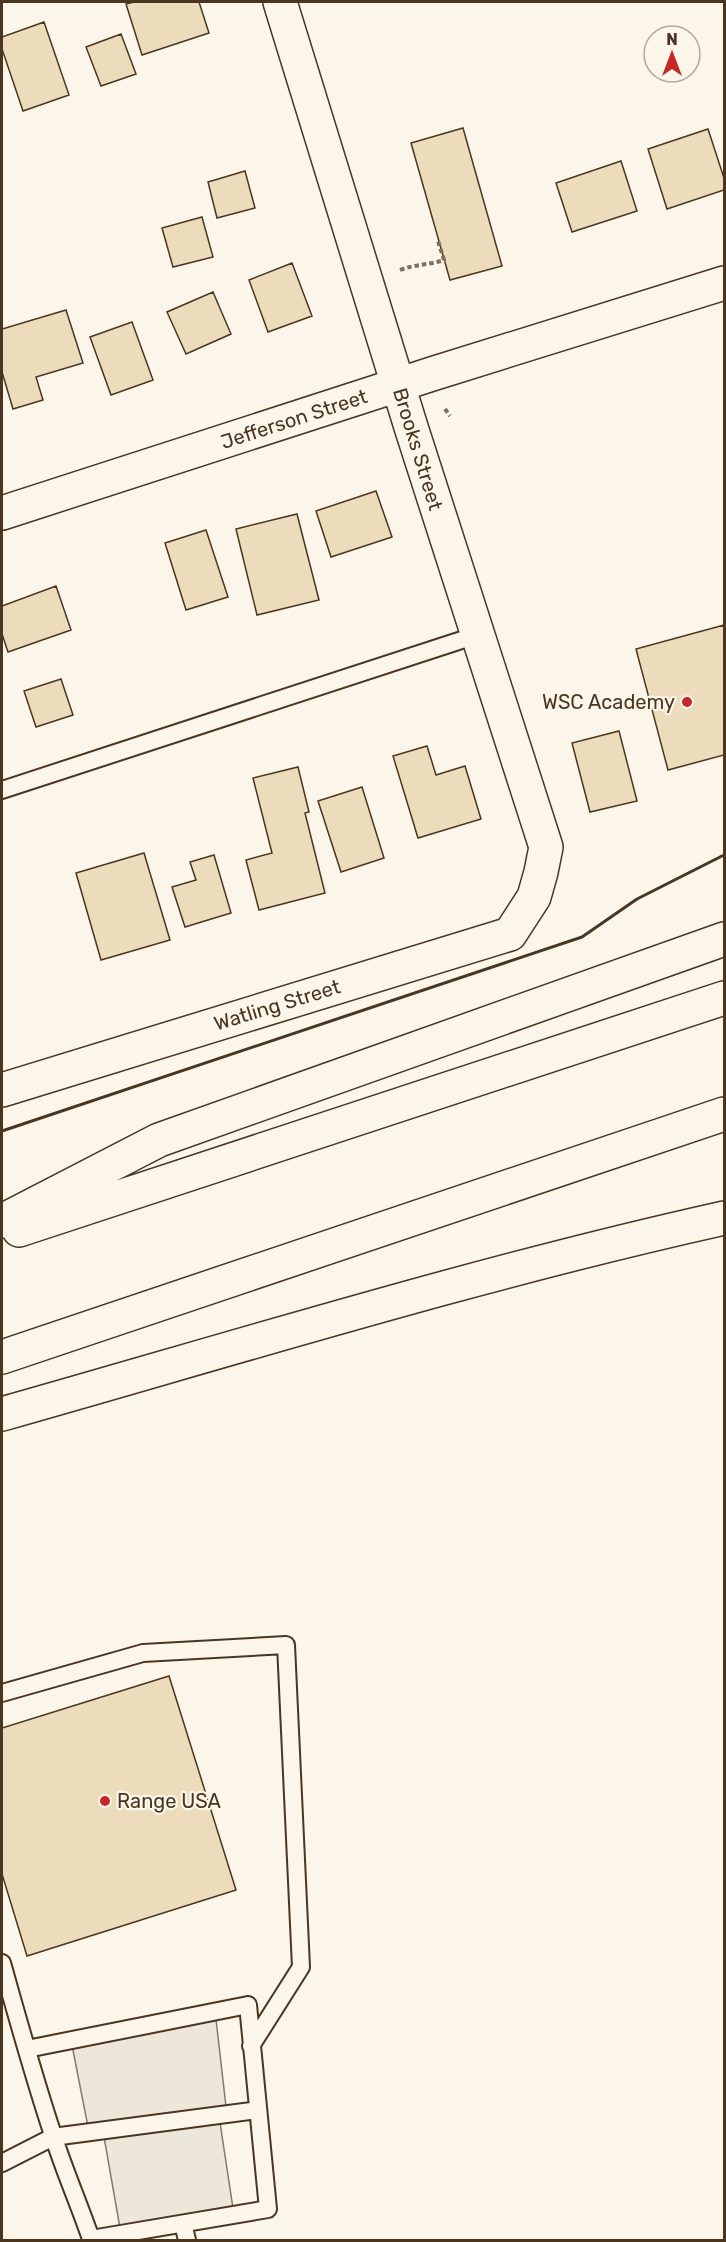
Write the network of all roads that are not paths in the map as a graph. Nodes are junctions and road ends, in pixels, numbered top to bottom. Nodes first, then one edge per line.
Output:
1 (280, 2) edge
2 (724, 283) edge
3 (398, 385) junction
4 (2, 513) edge
5 (477, 635) junction
6 (2, 790) edge
7 (534, 897) joint
8 (724, 939) edge
9 (724, 998) edge
10 (2, 1090) edge
11 (724, 1113) edge
12 (724, 1218) edge
13 (2, 1221) edge
14 (2, 1236) edge
15 (2, 1357) edge
16 (2, 1414) edge
17 (2, 1693) edge
18 (2, 1963) edge
19 (251, 2046) junction
20 (27, 2049) junction
21 (258, 2110) junction
22 (53, 2137) junction
23 (2, 2163) edge
24 (183, 2224) junction
25 (187, 2241) edge

1 - 3 main road, Brooks Street
2 - 3 main road, Jefferson Street
3 - 4 main road, Jefferson Street
3 - 5 main road, Brooks Street
5 - 6 lane
5 - 7 main road, Brooks Street
7 - 10 main road, Watling Street
8 - 13 main road
9 - 14 main road
11 - 15 main road
12 - 16 main road
17 - 19 lane
18 - 20 lane
19 - 20 lane
19 - 21 lane
20 - 22 lane
21 - 22 lane
21 - 24 lane
22 - 23 lane
22 - 24 lane
24 - 25 lane

